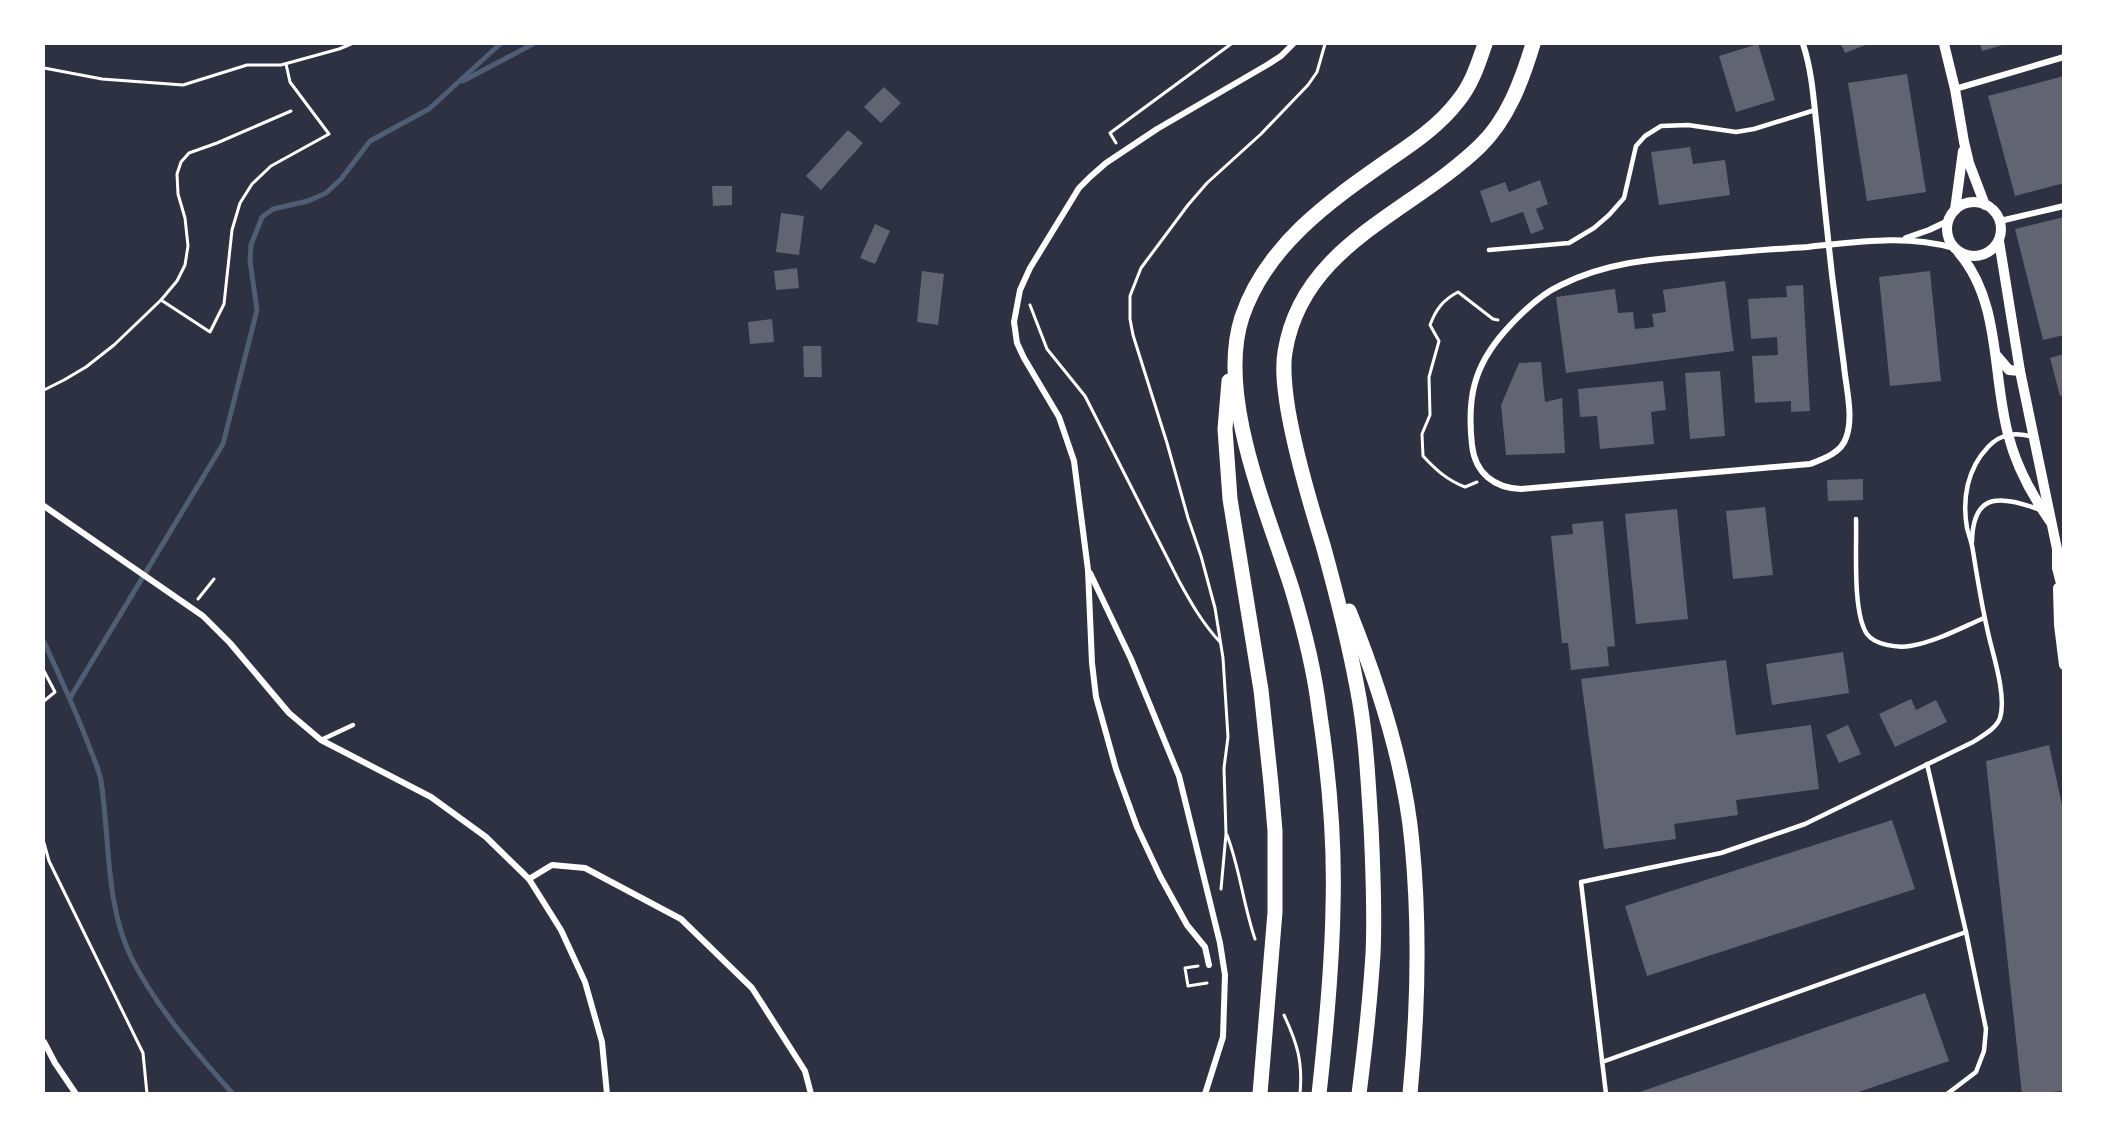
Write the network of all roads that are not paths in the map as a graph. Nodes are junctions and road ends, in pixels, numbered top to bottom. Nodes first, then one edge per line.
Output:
1 (1293, 44) edge
2 (1485, 44) edge
3 (1533, 44) edge
4 (1803, 44) edge
5 (1944, 44) edge
6 (2064, 57) edge
7 (1955, 89) junction
8 (1815, 110) junction
9 (1964, 142) junction
10 (1985, 204) junction
11 (2064, 206) edge
12 (1955, 210) junction
13 (1948, 221) junction
14 (2000, 221) junction
15 (1900, 239) junction
16 (1999, 241) junction
17 (1829, 245) junction
18 (1489, 250) dead end
19 (1957, 250) junction
20 (1242, 319) junction
21 (1994, 351) junction
22 (2020, 371) junction
23 (2008, 434) junction
24 (2035, 437) junction
25 (44, 506) edge
26 (2043, 511) junction
27 (1856, 519) dead end
28 (2052, 524) junction
29 (1972, 547) junction
30 (2057, 549) junction
31 (1325, 553) junction
32 (2064, 561) edge
33 (1088, 570) junction
34 (2058, 579) junction
35 (2064, 595) edge
36 (1984, 618) junction
37 (2064, 665) edge
38 (353, 724) dead end
39 (321, 740) junction
40 (1927, 764) junction
41 (529, 879) junction
42 (1966, 932) junction
43 (1209, 964) road end
44 (44, 1042) edge
45 (1602, 1062) junction
46 (76, 1094) edge
47 (607, 1094) edge
48 (811, 1094) edge
49 (1205, 1094) edge
50 (1260, 1094) edge
51 (1319, 1094) edge
52 (1359, 1094) edge
53 (1410, 1094) edge
54 (1606, 1094) edge
55 (1947, 1094) edge

1 - 33 street
2 - 20 main road
3 - 31 main road
4 - 8 street
5 - 7 street
6 - 7 street
7 - 9 street
8 - 17 street
8 - 18 lane
9 - 10 street
9 - 12 street
10 - 12 street
10 - 14 street
11 - 14 street
12 - 13 street
13 - 15 street
13 - 19 street
14 - 16 street
15 - 17 street
15 - 19 street
16 - 19 street
16 - 22 street
17 - 17 street
19 - 21 street
20 - 50 main road
20 - 51 main road
21 - 22 street
21 - 23 street
22 - 24 street
23 - 24 lane
23 - 26 street
23 - 29 lane
24 - 28 street
25 - 39 street
26 - 28 street
26 - 29 lane
27 - 36 lane
28 - 30 street
29 - 36 lane
30 - 32 street
30 - 34 street
31 - 52 main road
31 - 53 main road
33 - 43 street
33 - 49 street
34 - 35 street
34 - 37 street
36 - 40 lane
38 - 39 lane
39 - 41 street
40 - 42 lane
40 - 45 lane
41 - 47 street
41 - 48 street
42 - 45 lane
42 - 55 lane
44 - 46 street
45 - 54 lane

